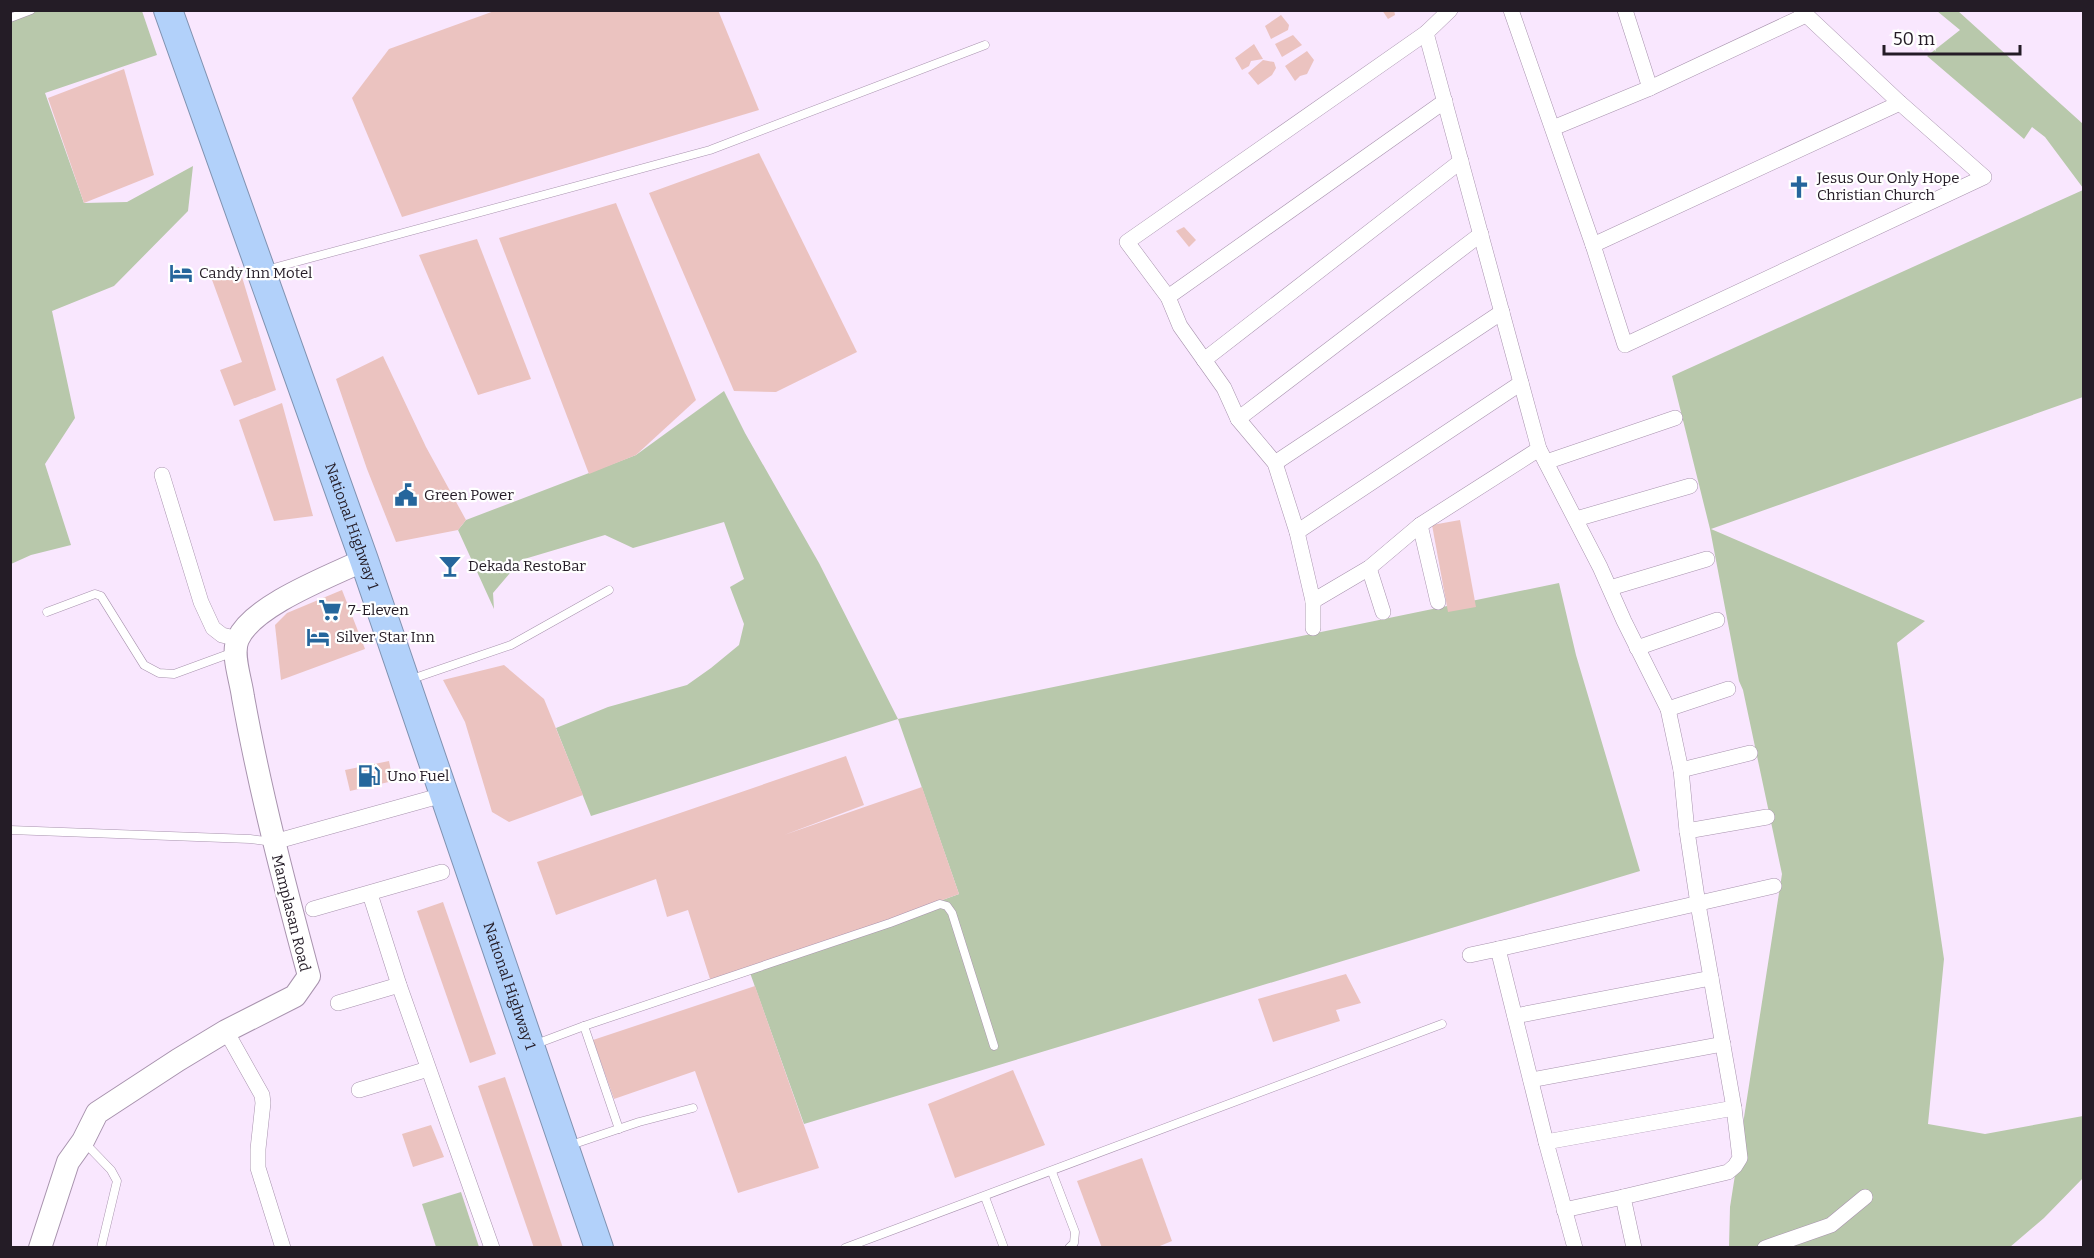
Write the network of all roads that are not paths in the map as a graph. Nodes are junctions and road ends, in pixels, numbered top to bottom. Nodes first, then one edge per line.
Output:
1 (31, 10) edge
2 (168, 10) edge
3 (1450, 10) edge
4 (1511, 10) edge
5 (1625, 10) edge
6 (1804, 13) edge
7 (10, 18) edge
8 (1426, 33) junction
9 (985, 45) dead end
10 (1650, 88) junction
11 (1445, 101) junction
12 (1900, 103) junction
13 (1553, 128) junction
14 (1461, 161) junction
15 (1480, 234) junction
16 (1593, 246) junction
17 (260, 272) junction
18 (1168, 297) junction
19 (1502, 312) junction
20 (1204, 360) junction
21 (1521, 383) junction
22 (1675, 418) dead end
23 (1238, 419) junction
24 (1542, 456) junction
25 (1275, 463) junction
26 (162, 475) dead end
27 (1690, 486) dead end
28 (1576, 519) junction
29 (1420, 525) junction
30 (1298, 532) junction
31 (1707, 559) dead end
32 (364, 561) junction
33 (1369, 568) junction
34 (1610, 588) junction
35 (609, 590) dead end
36 (1313, 601) junction
37 (1438, 602) dead end
38 (47, 612) dead end
39 (1383, 612) dead end
40 (1717, 620) dead end
41 (1313, 628) dead end
42 (237, 645) junction
43 (1637, 648) junction
44 (405, 681) junction
45 (1728, 689) dead end
46 (1668, 709) junction
47 (1750, 753) dead end
48 (1681, 771) junction
49 (443, 795) junction
50 (1767, 818) dead end
51 (10, 830) edge
52 (1687, 831) junction
53 (274, 842) junction
54 (442, 872) dead end
55 (1774, 886) dead end
56 (370, 894) junction
57 (1698, 904) junction
58 (314, 909) dead end
59 (1498, 949) junction
60 (1470, 955) dead end
61 (1711, 978) junction
62 (399, 985) junction
63 (338, 1003) dead end
64 (1515, 1016) junction
65 (1442, 1024) dead end
66 (584, 1026) junction
67 (226, 1031) junction
68 (1723, 1044) junction
69 (994, 1046) dead end
70 (529, 1047) junction
71 (428, 1069) junction
72 (1531, 1080) junction
73 (359, 1090) dead end
74 (693, 1108) dead end
75 (1734, 1108) junction
76 (619, 1129) junction
77 (82, 1141) junction
78 (1546, 1142) junction
79 (564, 1148) junction
80 (1052, 1172) junction
81 (985, 1197) junction
82 (1623, 1197) junction
83 (1865, 1197) dead end
84 (1564, 1210) junction
85 (40, 1248) edge
86 (101, 1248) edge
87 (283, 1248) edge
88 (492, 1248) edge
89 (599, 1248) edge
90 (845, 1248) edge
91 (1004, 1248) edge
92 (1070, 1248) edge
93 (1575, 1248) edge
94 (1634, 1248) edge
95 (1764, 1248) edge

1 - 7 lane
2 - 17 highway, National Highway 1
3 - 8 street
4 - 13 street
5 - 10 street
6 - 10 street
6 - 12 street
8 - 11 street
8 - 18 street
9 - 17 lane
10 - 13 street
11 - 14 street
11 - 18 street
12 - 16 street
12 - 16 street
13 - 16 street
14 - 15 street
14 - 20 street
15 - 19 street
15 - 23 street
17 - 32 highway, National Highway 1
18 - 20 street
19 - 21 street
19 - 25 street
20 - 23 street
21 - 24 street
21 - 30 street
22 - 24 street
23 - 25 street
24 - 28 street
24 - 29 street
25 - 30 street
26 - 42 street
27 - 28 street
28 - 34 street
29 - 33 street
29 - 37 street
30 - 36 street
31 - 34 street
32 - 42 street
32 - 44 highway, National Highway 1
33 - 36 street
33 - 39 street
34 - 43 street
35 - 44 lane
36 - 41 street
38 - 42 lane
40 - 43 street
42 - 53 street, Mamplasan Road
43 - 46 street
44 - 49 highway, National Highway 1
45 - 46 street
46 - 48 street
47 - 48 street
48 - 52 street
49 - 53 street
49 - 70 highway, National Highway 1
50 - 52 street
51 - 53 lane
52 - 57 street
53 - 67 street, Mamplasan Road
54 - 56 street
55 - 57 street
56 - 58 street
56 - 62 street
57 - 59 street
57 - 61 street
59 - 60 street
59 - 64 street
61 - 64 street
61 - 68 street
62 - 63 street
62 - 71 street
64 - 72 street
65 - 80 lane
66 - 69 lane
66 - 70 lane
66 - 76 lane
67 - 77 street, Mamplasan Road
67 - 87 street
68 - 72 street
68 - 75 street
70 - 79 highway, National Highway 1
71 - 73 street
71 - 88 street
72 - 78 street
74 - 76 lane
75 - 78 street
75 - 82 street
76 - 79 lane
77 - 85 street, Mamplasan Road
77 - 86 lane
78 - 84 street
79 - 89 highway, National Highway 1
80 - 81 lane
80 - 92 lane
81 - 90 lane
81 - 91 lane
82 - 84 street
82 - 94 street
83 - 95 street
84 - 93 street

